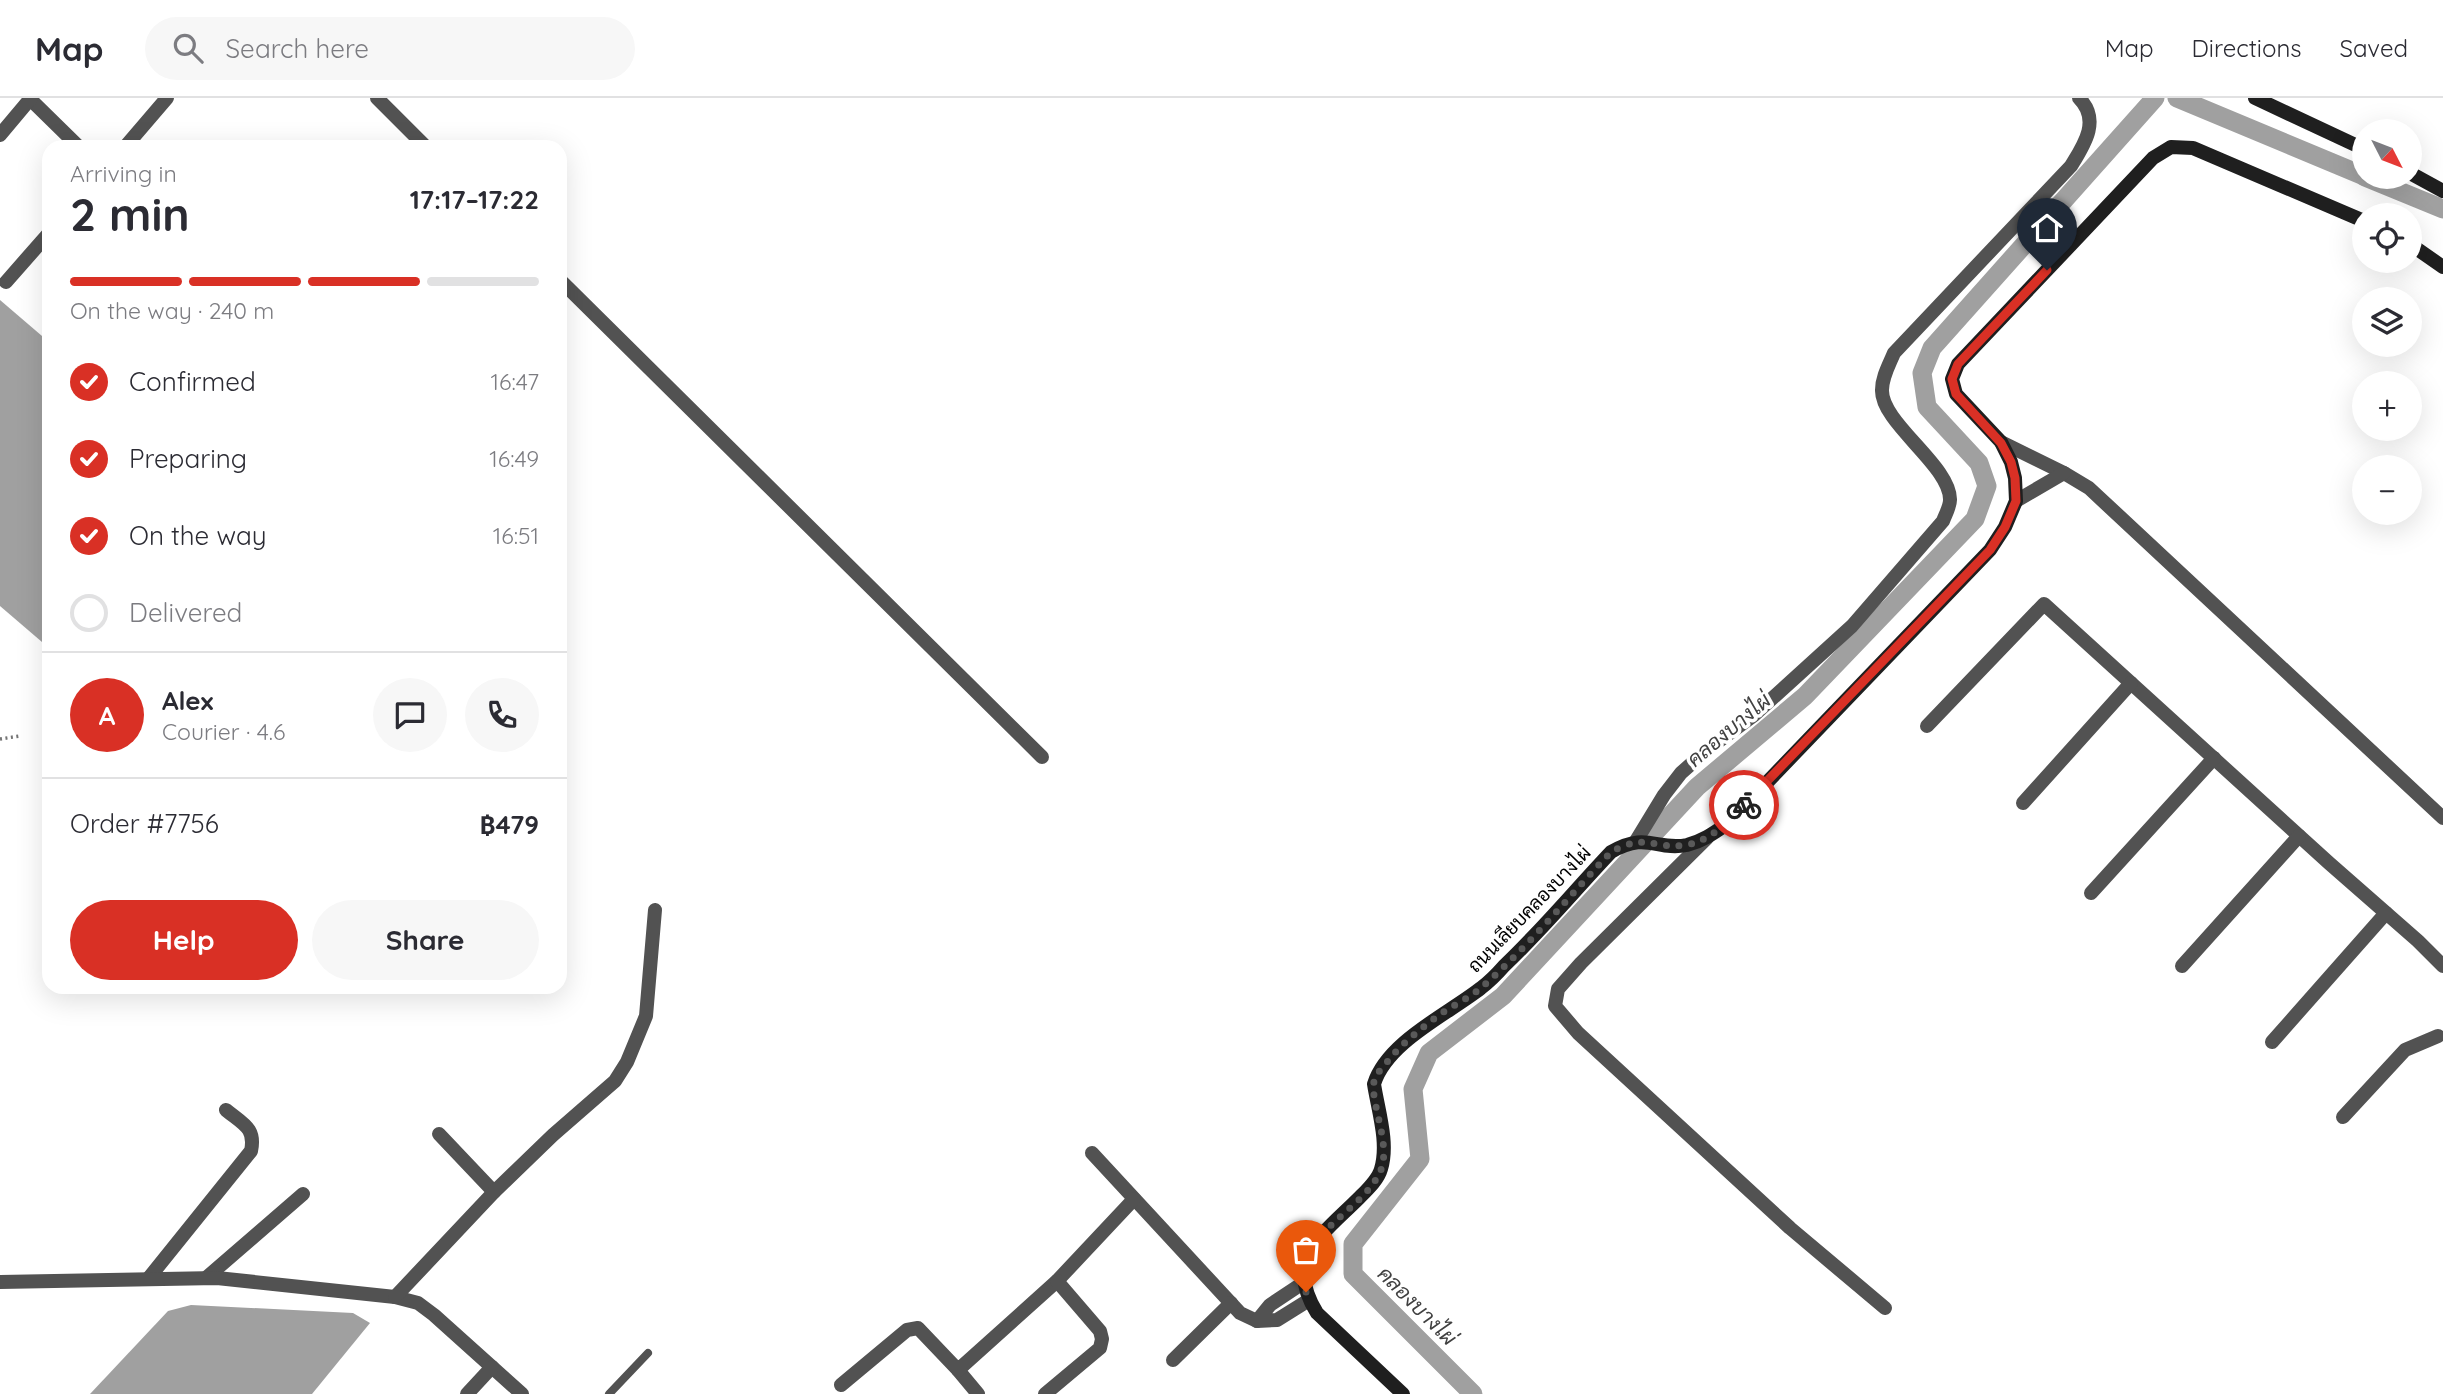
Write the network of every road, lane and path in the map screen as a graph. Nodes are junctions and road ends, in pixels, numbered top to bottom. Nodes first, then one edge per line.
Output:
1 (30, 98) edge
2 (167, 98) edge
3 (377, 98) edge
4 (2079, 98) edge
5 (2255, 98) edge
6 (0, 135) edge
7 (72, 140) edge
8 (131, 140) edge
9 (419, 140) edge
10 (2352, 143) edge
11 (2422, 180) edge
12 (2443, 191) edge
13 (2352, 216) edge
14 (42, 241) edge
15 (2422, 252) edge
16 (2443, 267) edge
17 (6, 282) dead end
18 (567, 287) edge
19 (2001, 443) junction
20 (2064, 472) junction
21 (2016, 501) junction
22 (2131, 683) junction
23 (1927, 726) dead end
24 (20, 736) dead end
25 (0, 739) edge
26 (1042, 757) dead end
27 (2214, 758) junction
28 (2022, 803) dead end
29 (2443, 818) edge
30 (2299, 836) junction
31 (1707, 838) junction
32 (1639, 841) junction
33 (2091, 893) dead end
34 (656, 911) dead end
35 (2386, 913) junction
36 (2182, 966) dead end
37 (2443, 966) edge
38 (2441, 1038) edge
39 (2272, 1042) dead end
40 (226, 1110) dead end
41 (2343, 1117) dead end
42 (439, 1134) dead end
43 (1091, 1153) dead end
44 (494, 1192) junction
45 (303, 1194) dead end
46 (1134, 1199) junction
47 (206, 1278) junction
48 (148, 1279) junction
49 (1057, 1281) junction
50 (0, 1282) edge
51 (1303, 1283) junction
52 (394, 1297) junction
53 (1309, 1300) junction
54 (1231, 1303) junction
55 (1885, 1308) dead end
56 (1257, 1321) junction
57 (648, 1353) dead end
58 (1173, 1360) dead end
59 (492, 1367) junction
60 (958, 1370) junction
61 (841, 1385) dead end
62 (467, 1394) edge
63 (522, 1394) edge
64 (609, 1394) edge
65 (978, 1394) edge
66 (1045, 1394) edge
67 (1403, 1394) edge

1 - 6 street
1 - 7 street
2 - 8 street
3 - 9 street
4 - 32 street
5 - 10 street
11 - 12 street
13 - 19 street
14 - 17 street
15 - 16 street
18 - 26 street
19 - 20 street
19 - 21 street
20 - 21 street
20 - 29 street
21 - 31 street
22 - 23 street
22 - 27 street
22 - 28 street
24 - 25 path
27 - 30 street
27 - 33 street
30 - 35 street
30 - 36 street
31 - 32 street
31 - 55 street
32 - 51 street, ถนนเลียบคลองบางไผ่
34 - 44 street
35 - 37 street
35 - 39 street
38 - 41 street
40 - 48 street
42 - 44 street
43 - 46 street
44 - 52 street
45 - 47 street
46 - 49 street
46 - 54 street
47 - 48 street
47 - 52 street
48 - 50 street
49 - 60 street
49 - 66 street
51 - 53 street
51 - 56 street
52 - 59 street
53 - 56 street
53 - 67 street
54 - 56 street
54 - 58 street
57 - 64 lane
59 - 62 street
59 - 63 street
60 - 61 street
60 - 65 street

